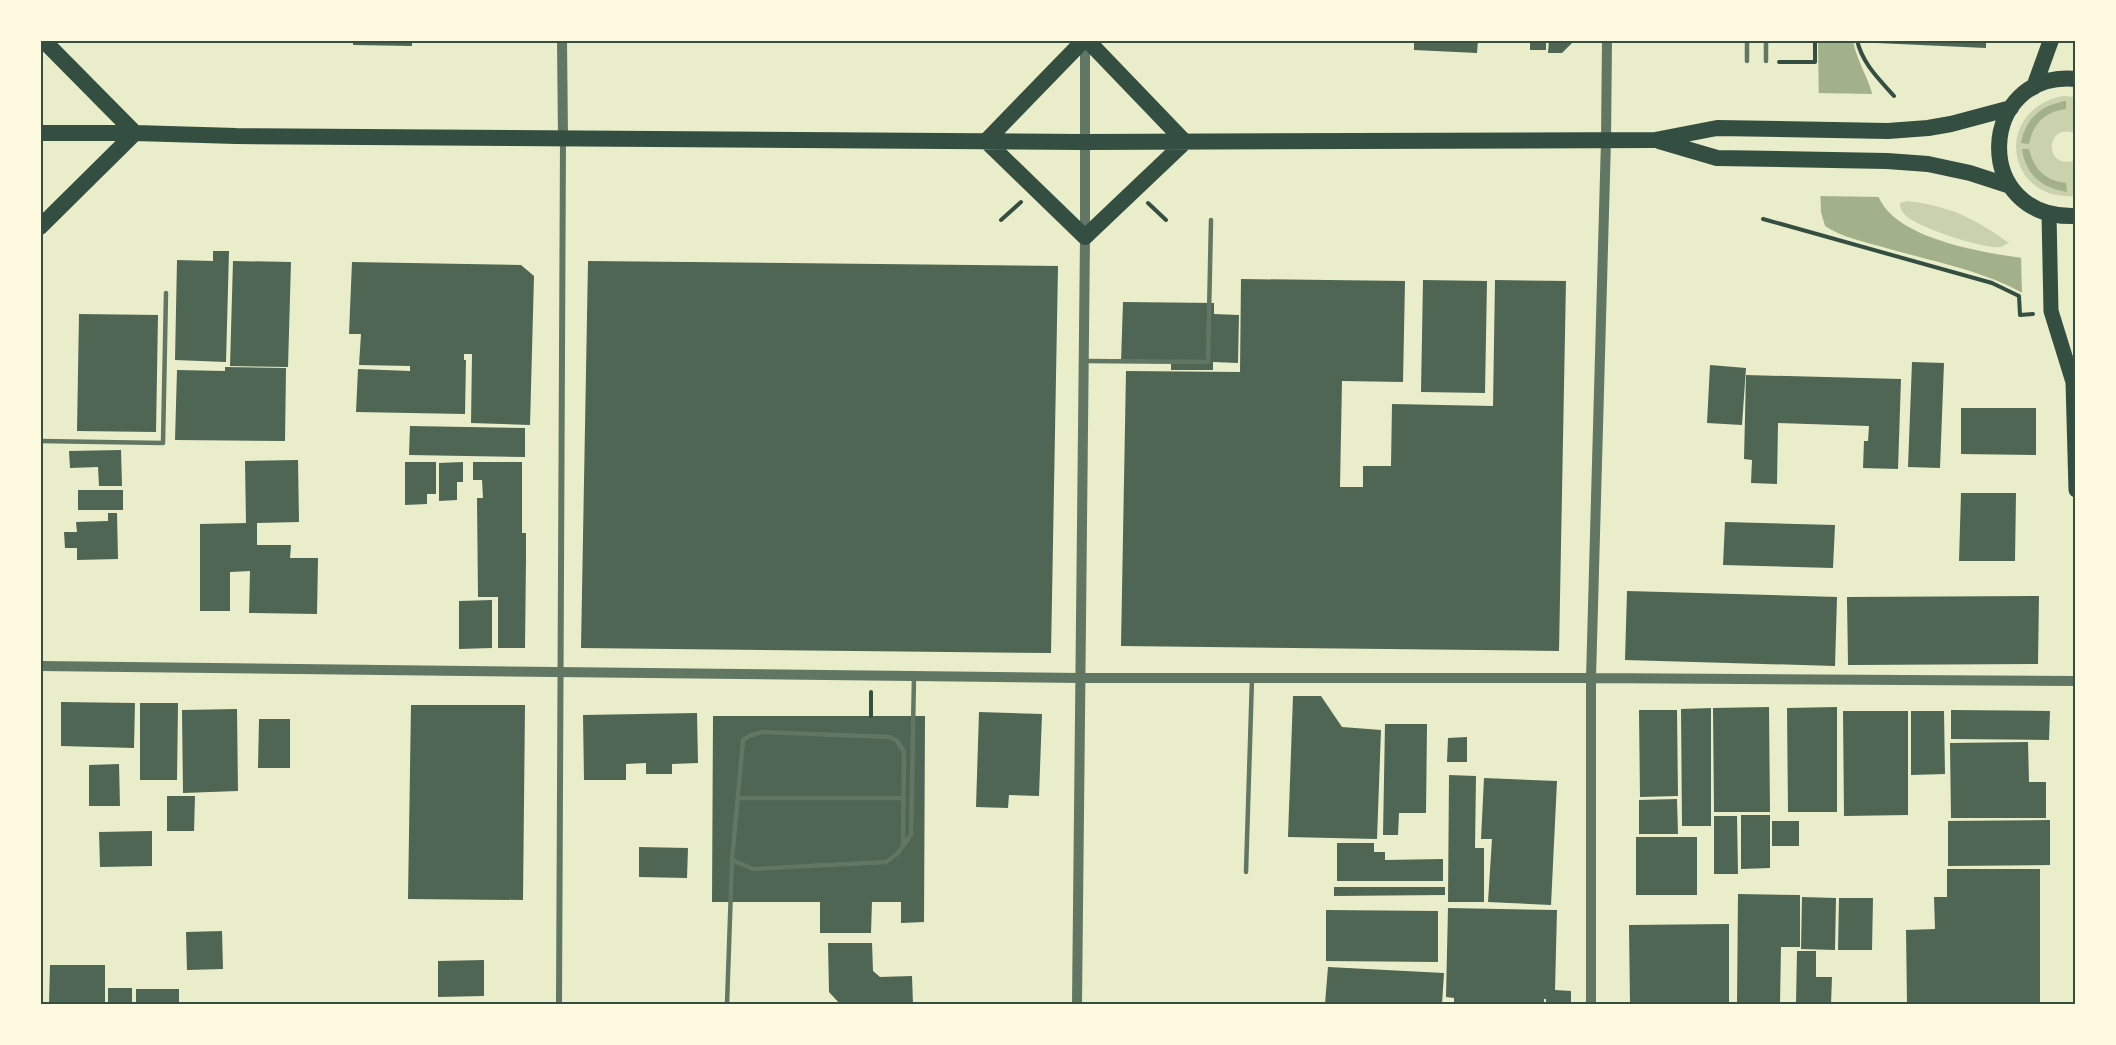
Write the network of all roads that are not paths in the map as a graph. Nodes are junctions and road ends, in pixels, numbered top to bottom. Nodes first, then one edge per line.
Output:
1 (42, 40) edge
2 (562, 40) edge
3 (1085, 40) edge
4 (1606, 40) edge
5 (1748, 40) edge
6 (1766, 40) edge
7 (2050, 40) edge
8 (1747, 61) dead end
9 (1766, 61) road end
10 (2076, 79) edge
11 (2034, 87) junction
12 (2011, 108) junction
13 (40, 133) edge
14 (135, 133) junction
15 (563, 138) junction
16 (1606, 140) junction
17 (1655, 140) junction
18 (986, 141) junction
19 (1185, 141) junction
20 (1084, 142) junction
21 (2010, 186) junction
22 (2049, 214) junction
23 (2076, 216) edge
24 (1211, 220) dead end
25 (40, 227) edge
26 (1085, 237) junction
27 (166, 293) dead end
28 (1083, 361) junction
29 (2074, 375) edge
30 (40, 441) edge
31 (2076, 490) edge
32 (40, 666) edge
33 (560, 672) junction
34 (914, 676) junction
35 (1080, 678) junction
36 (1252, 678) junction
37 (1591, 678) junction
38 (2076, 681) edge
39 (739, 798) junction
40 (904, 798) junction
41 (903, 846) junction
42 (732, 860) junction
43 (1246, 872) dead end
44 (559, 1005) edge
45 (727, 1005) edge
46 (1077, 1005) edge
47 (1591, 1005) edge

1 - 14 highway
2 - 15 street
3 - 18 highway
3 - 19 highway
3 - 20 street
4 - 16 street
5 - 8 lane
6 - 9 lane
7 - 11 highway
10 - 11 highway
11 - 12 highway
12 - 17 highway
12 - 21 highway
13 - 14 highway
14 - 15 highway
14 - 25 highway
15 - 18 highway
15 - 33 street
16 - 17 highway
16 - 19 highway
16 - 37 street
17 - 21 highway
18 - 20 highway
18 - 26 highway
19 - 20 highway
19 - 26 highway
20 - 26 street
21 - 22 highway
22 - 23 highway
22 - 29 main road
24 - 28 lane
26 - 28 street
27 - 30 lane
28 - 35 street
29 - 31 main road
32 - 33 street
33 - 34 street
33 - 44 street
34 - 35 street
34 - 41 lane
35 - 36 street
35 - 46 street
36 - 37 street
36 - 43 lane
37 - 38 street
37 - 47 street
39 - 40 lane
39 - 40 lane
39 - 42 lane
40 - 41 lane
41 - 42 lane
42 - 45 lane

